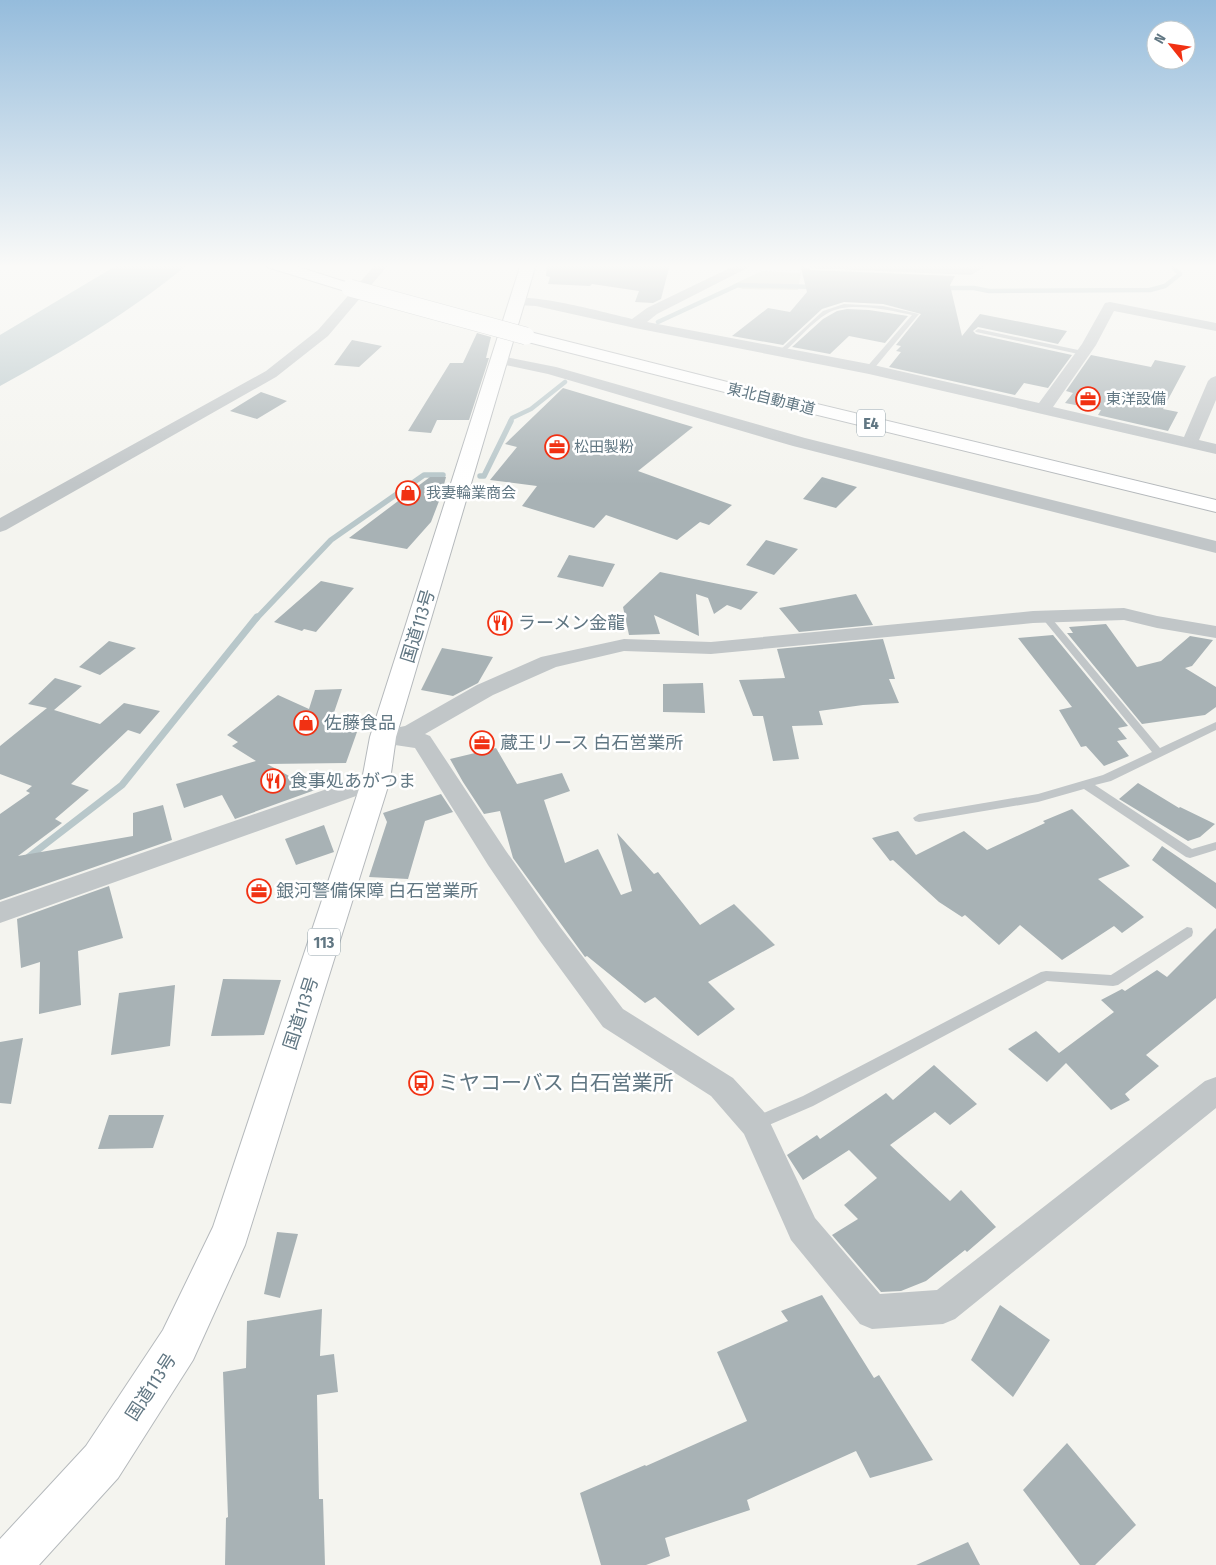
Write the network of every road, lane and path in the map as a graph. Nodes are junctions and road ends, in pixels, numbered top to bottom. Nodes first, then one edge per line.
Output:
1 (318, 337) edge
2 (514, 337) edge
3 (577, 337) edge
4 (594, 337) edge
5 (706, 337) edge
6 (797, 337) edge
7 (896, 337) edge
8 (1007, 337) edge
9 (1092, 337) edge
10 (782, 351) junction
11 (1083, 353) junction
12 (501, 360) junction
13 (869, 369) junction
14 (1216, 381) edge
15 (1044, 408) junction
16 (978, 431) dead end
17 (1190, 442) junction
18 (1216, 449) edge
19 (1216, 506) edge
20 (0, 526) edge
21 (1216, 547) edge
22 (1045, 616) junction
23 (1216, 632) edge
24 (1216, 726) edge
25 (383, 737) junction
26 (1159, 754) junction
27 (376, 780) junction
28 (1085, 784) junction
29 (919, 818) dead end
30 (1216, 846) edge
31 (0, 913) edge
32 (1187, 932) dead end
33 (1216, 1090) edge
34 (755, 1124) junction
35 (8, 1565) edge

1 - 20 street
2 - 12 highway, 国道113号 / 113
3 - 19 highway, 東北自動車道 / E4
4 - 16 highway, 東北自動車道 / E4
5 - 10 street
6 - 10 lane
7 - 13 lane
8 - 11 lane
9 - 11 street
10 - 13 street
11 - 15 street
12 - 21 street
12 - 25 highway, 国道113号 / 113
13 - 15 street
14 - 17 street
15 - 17 street
17 - 18 street
22 - 23 street
22 - 25 street
22 - 26 lane
24 - 26 lane
25 - 27 highway, 国道113号 / 113
25 - 34 street
26 - 28 lane
27 - 31 street
27 - 35 highway, 国道113号 / 113
28 - 29 lane
28 - 30 lane
32 - 34 lane
33 - 34 street

